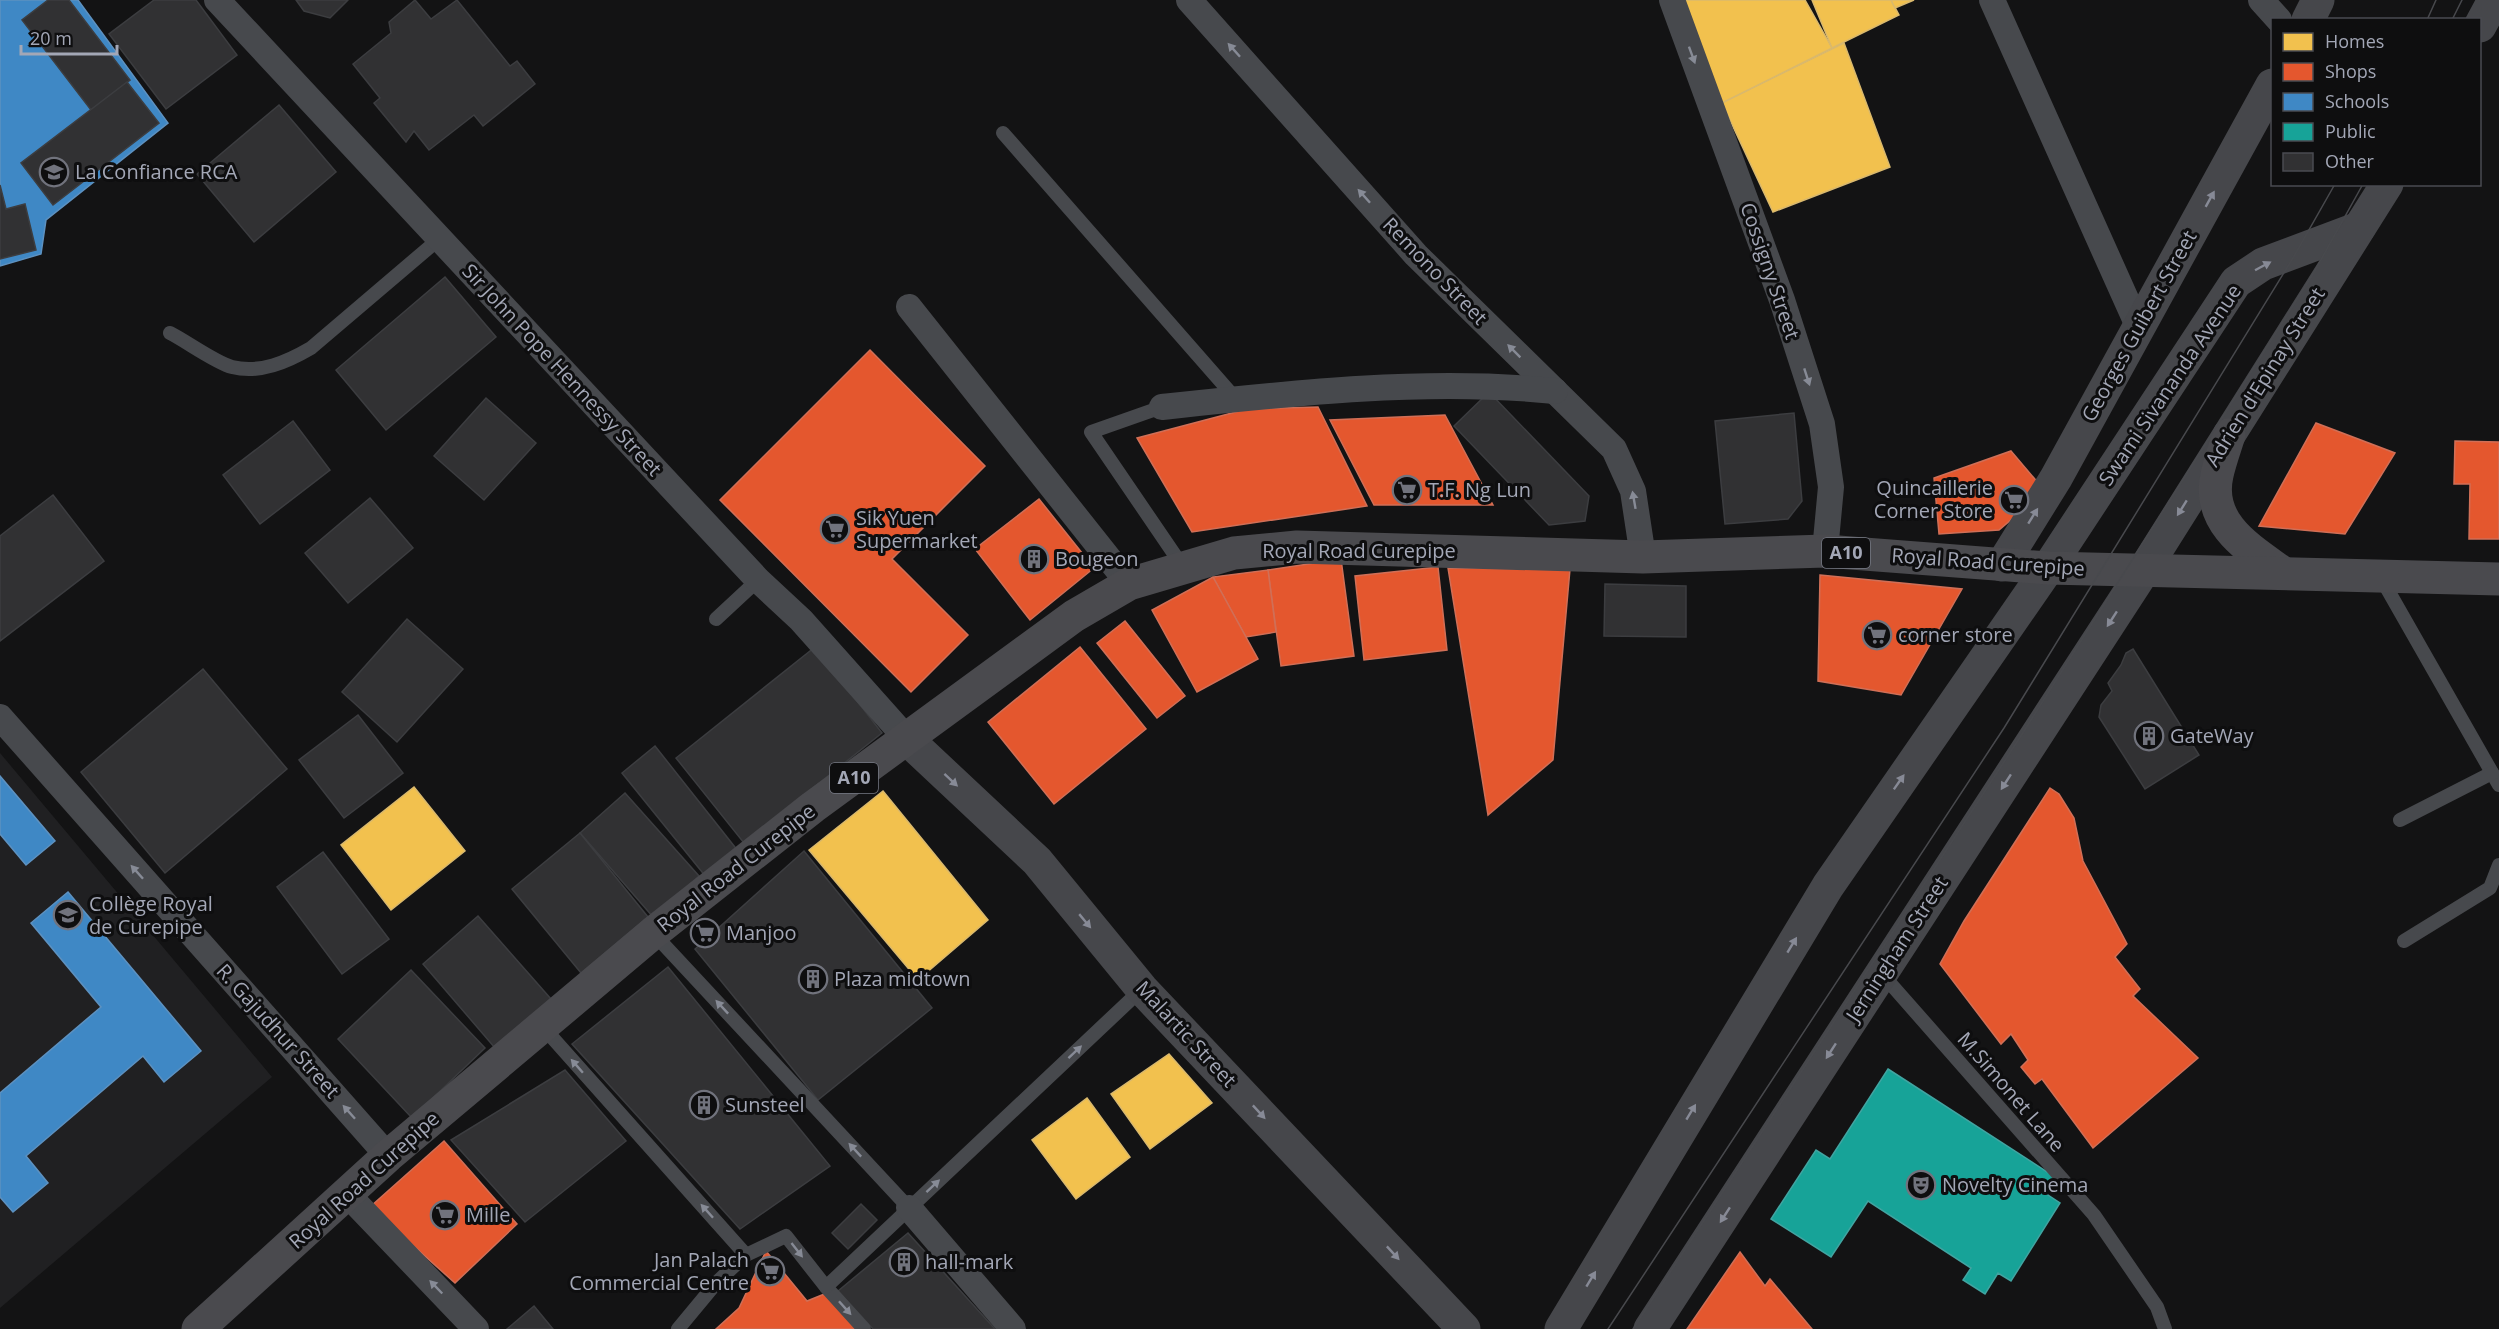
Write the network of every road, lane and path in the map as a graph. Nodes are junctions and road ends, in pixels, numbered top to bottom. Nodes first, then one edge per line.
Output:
1 (217, 0) edge
2 (1189, 0) edge
3 (1672, 0) edge
4 (1992, 0) edge
5 (2261, 0) edge
6 (2318, 0) edge
7 (2494, 0) edge
8 (2277, 18) edge
9 (2309, 18) edge
10 (2481, 24) edge
11 (2271, 87) edge
12 (1003, 133) dead end
13 (2386, 186) edge
14 (2359, 228) junction
15 (439, 239) junction
16 (909, 307) dead end
17 (2139, 328) junction
18 (170, 333) dead end
19 (1555, 391) junction
20 (1236, 399) junction
21 (1162, 407) joint
22 (2229, 435) junction
23 (1825, 551) junction
24 (1643, 557) junction
25 (2002, 565) junction
26 (1183, 567) junction
27 (2048, 568) junction
28 (2144, 570) junction
29 (2283, 573) junction
30 (2380, 576) junction
31 (2499, 579) edge
32 (758, 580) junction
33 (1129, 584) junction
34 (716, 619) dead end
35 (0, 717) edge
36 (908, 740) junction
37 (2495, 779) edge
38 (2400, 820) dead end
39 (2499, 864) edge
40 (653, 933) junction
41 (2404, 941) dead end
42 (1882, 974) junction
43 (1143, 989) junction
44 (542, 1026) junction
45 (388, 1156) junction
46 (346, 1193) junction
47 (909, 1208) junction
48 (746, 1255) junction
49 (826, 1287) junction
50 (198, 1329) edge
51 (476, 1329) edge
52 (678, 1329) edge
53 (864, 1329) edge
54 (1013, 1329) edge
55 (1464, 1329) edge
56 (1561, 1329) edge
57 (1650, 1329) edge
58 (2165, 1329) edge

1 - 15 street, Sir John Pope Hennessy Street
19 -> 2 street, Remono Street
3 -> 23 street, Cossigny Street
4 - 17 street
5 - 8 street
6 - 9 street
7 - 10 street
17 -> 11 street, Georges Guibert Street
12 - 20 lane
13 - 14 street, Adrien d'Epinay Street
14 - 22 street, Adrien d'Epinay Street
27 -> 14 street, Swami Sivananda Avenue
15 - 18 lane
15 - 32 street, Sir John Pope Hennessy Street
16 - 33 street
25 -> 17 street, Georges Guibert Street
19 - 20 street
24 -> 19 street, Remono Street
20 - 21 street
21 - 26 lane
22 -> 28 street, Adrien d'Epinay Street
22 - 29 main road
23 - 24 main road, Royal Road Curepipe / A10
23 - 25 main road, Royal Road Curepipe / A10
24 - 26 main road, Royal Road Curepipe / A10
25 - 27 main road, Royal Road Curepipe / A10
26 - 33 main road, Royal Road Curepipe / A10
27 - 28 main road, Royal Road Curepipe / A10
56 -> 27 street
28 - 29 main road, Royal Road Curepipe / A10
28 -> 42 street, Jerningham Street
29 - 30 main road, Royal Road Curepipe / A10
30 - 31 main road, Royal Road Curepipe / A10
30 - 37 lane
32 - 34 lane
32 - 36 street, Sir John Pope Hennessy Street
33 - 36 main road, Royal Road Curepipe / A10
45 -> 35 street, R. Gajudhur Street
36 - 40 main road, Royal Road Curepipe / A10
36 -> 43 street, Malartic Street
37 - 38 lane
39 - 41 lane
40 - 44 main road, Royal Road Curepipe / A10
47 -> 40 lane
42 -> 57 street, Jerningham Street
42 - 58 lane, M.Simonet Lane
47 -> 43 lane
43 -> 55 street, Malartic Street
44 - 45 main road, Royal Road Curepipe / A10
48 -> 44 lane
45 - 46 main road, Royal Road Curepipe / A10
46 - 50 main road, Royal Road Curepipe / A10
51 -> 46 street
47 - 49 lane
47 - 54 street
48 -> 49 lane
48 - 52 lane
49 -> 53 lane

